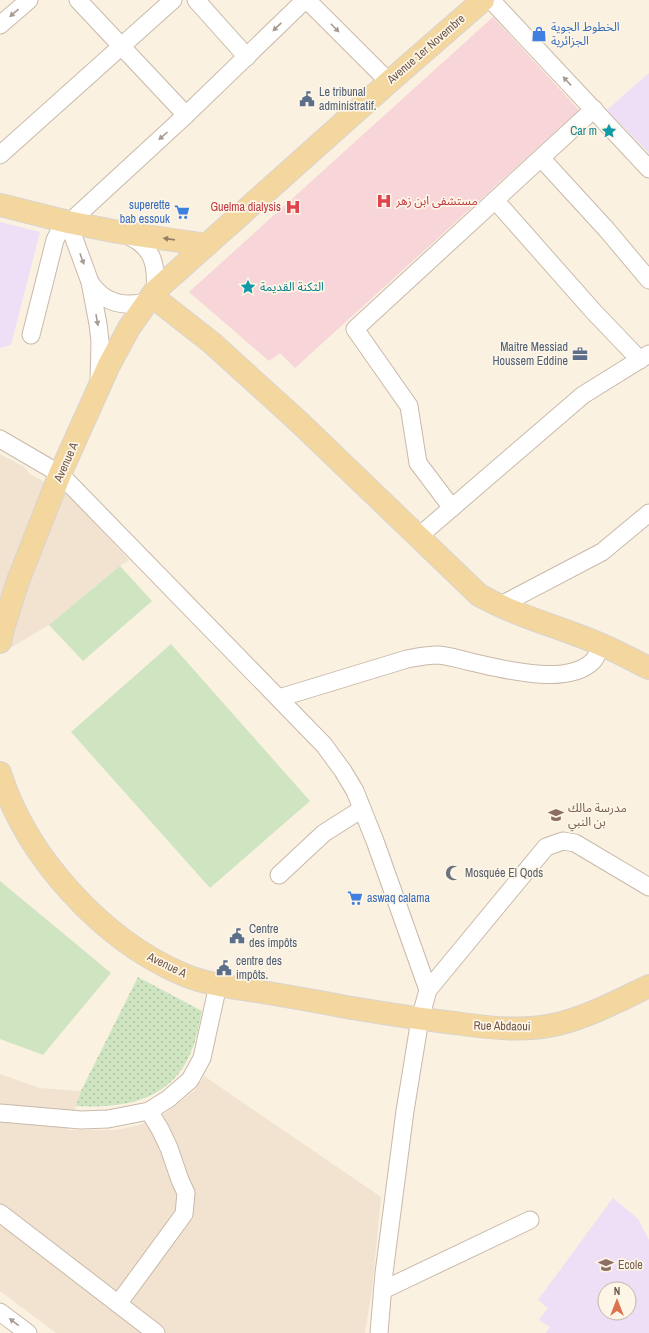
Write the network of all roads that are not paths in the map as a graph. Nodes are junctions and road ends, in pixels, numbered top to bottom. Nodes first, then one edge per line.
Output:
1 (29, 0) edge
2 (78, 0) edge
3 (173, 0) edge
4 (196, 0) edge
5 (306, 0) edge
6 (483, 0) edge
7 (491, 0) edge
8 (0, 25) edge
9 (122, 46) junction
10 (247, 57) junction
11 (389, 82) junction
12 (594, 109) junction
13 (186, 116) junction
14 (0, 155) edge
15 (541, 158) junction
16 (649, 168) edge
17 (495, 200) junction
18 (0, 205) edge
19 (68, 222) junction
20 (118, 232) junction
21 (207, 244) junction
22 (649, 280) edge
23 (90, 282) junction
24 (152, 296) junction
25 (31, 335) dead end
26 (644, 357) edge
27 (99, 388) junction
28 (0, 439) edge
29 (60, 474) junction
30 (452, 508) junction
31 (649, 514) edge
32 (418, 537) junction
33 (499, 606) junction
34 (0, 642) edge
35 (601, 644) junction
36 (649, 668) edge
37 (279, 698) junction
38 (0, 773) edge
39 (362, 809) junction
40 (279, 874) dead end
41 (649, 887) edge
42 (218, 985) junction
43 (649, 986) edge
44 (428, 990) junction
45 (420, 1019) junction
46 (149, 1111) junction
47 (0, 1113) edge
48 (0, 1213) edge
49 (530, 1220) dead end
50 (383, 1290) junction
51 (118, 1304) junction
52 (0, 1312) edge
53 (382, 1328) edge
54 (28, 1333) edge
55 (156, 1333) edge

1 -> 8 street
2 - 9 street
3 - 9 street
4 - 10 street
5 -> 10 street
5 -> 11 street
6 - 11 main road, Avenue 1er Novembre
12 -> 7 street
9 - 13 street
9 - 14 street
10 - 13 street
11 - 21 main road, Avenue 1er Novembre
12 - 15 street
12 - 16 street
13 -> 19 street
15 - 17 street
15 - 22 street
17 - 26 street
17 - 30 street
18 - 19 main road
19 - 20 main road
19 -> 23 street
19 - 25 street
21 -> 20 main road
20 - 24 street
21 - 24 main road, Avenue 1er Novembre
23 - 24 street
23 -> 27 street
24 - 27 main road, Avenue A
24 - 32 main road
26 - 30 street
27 - 29 main road, Avenue A
28 - 29 street
29 - 34 main road, Avenue A
29 - 37 street
30 - 32 street
31 - 33 street
32 - 33 main road
33 - 35 main road
35 - 36 main road
35 - 37 street
37 - 39 street
38 - 42 main road, Avenue A
39 - 40 street
39 - 44 street
41 - 44 street
42 - 45 main road, Avenue A
42 - 46 street
43 - 45 main road, Rue Abdaoui
44 - 45 street
45 - 50 street
46 - 47 street
46 - 51 street
48 - 51 street
49 - 50 street
50 - 53 street
51 - 55 street
54 -> 52 street

